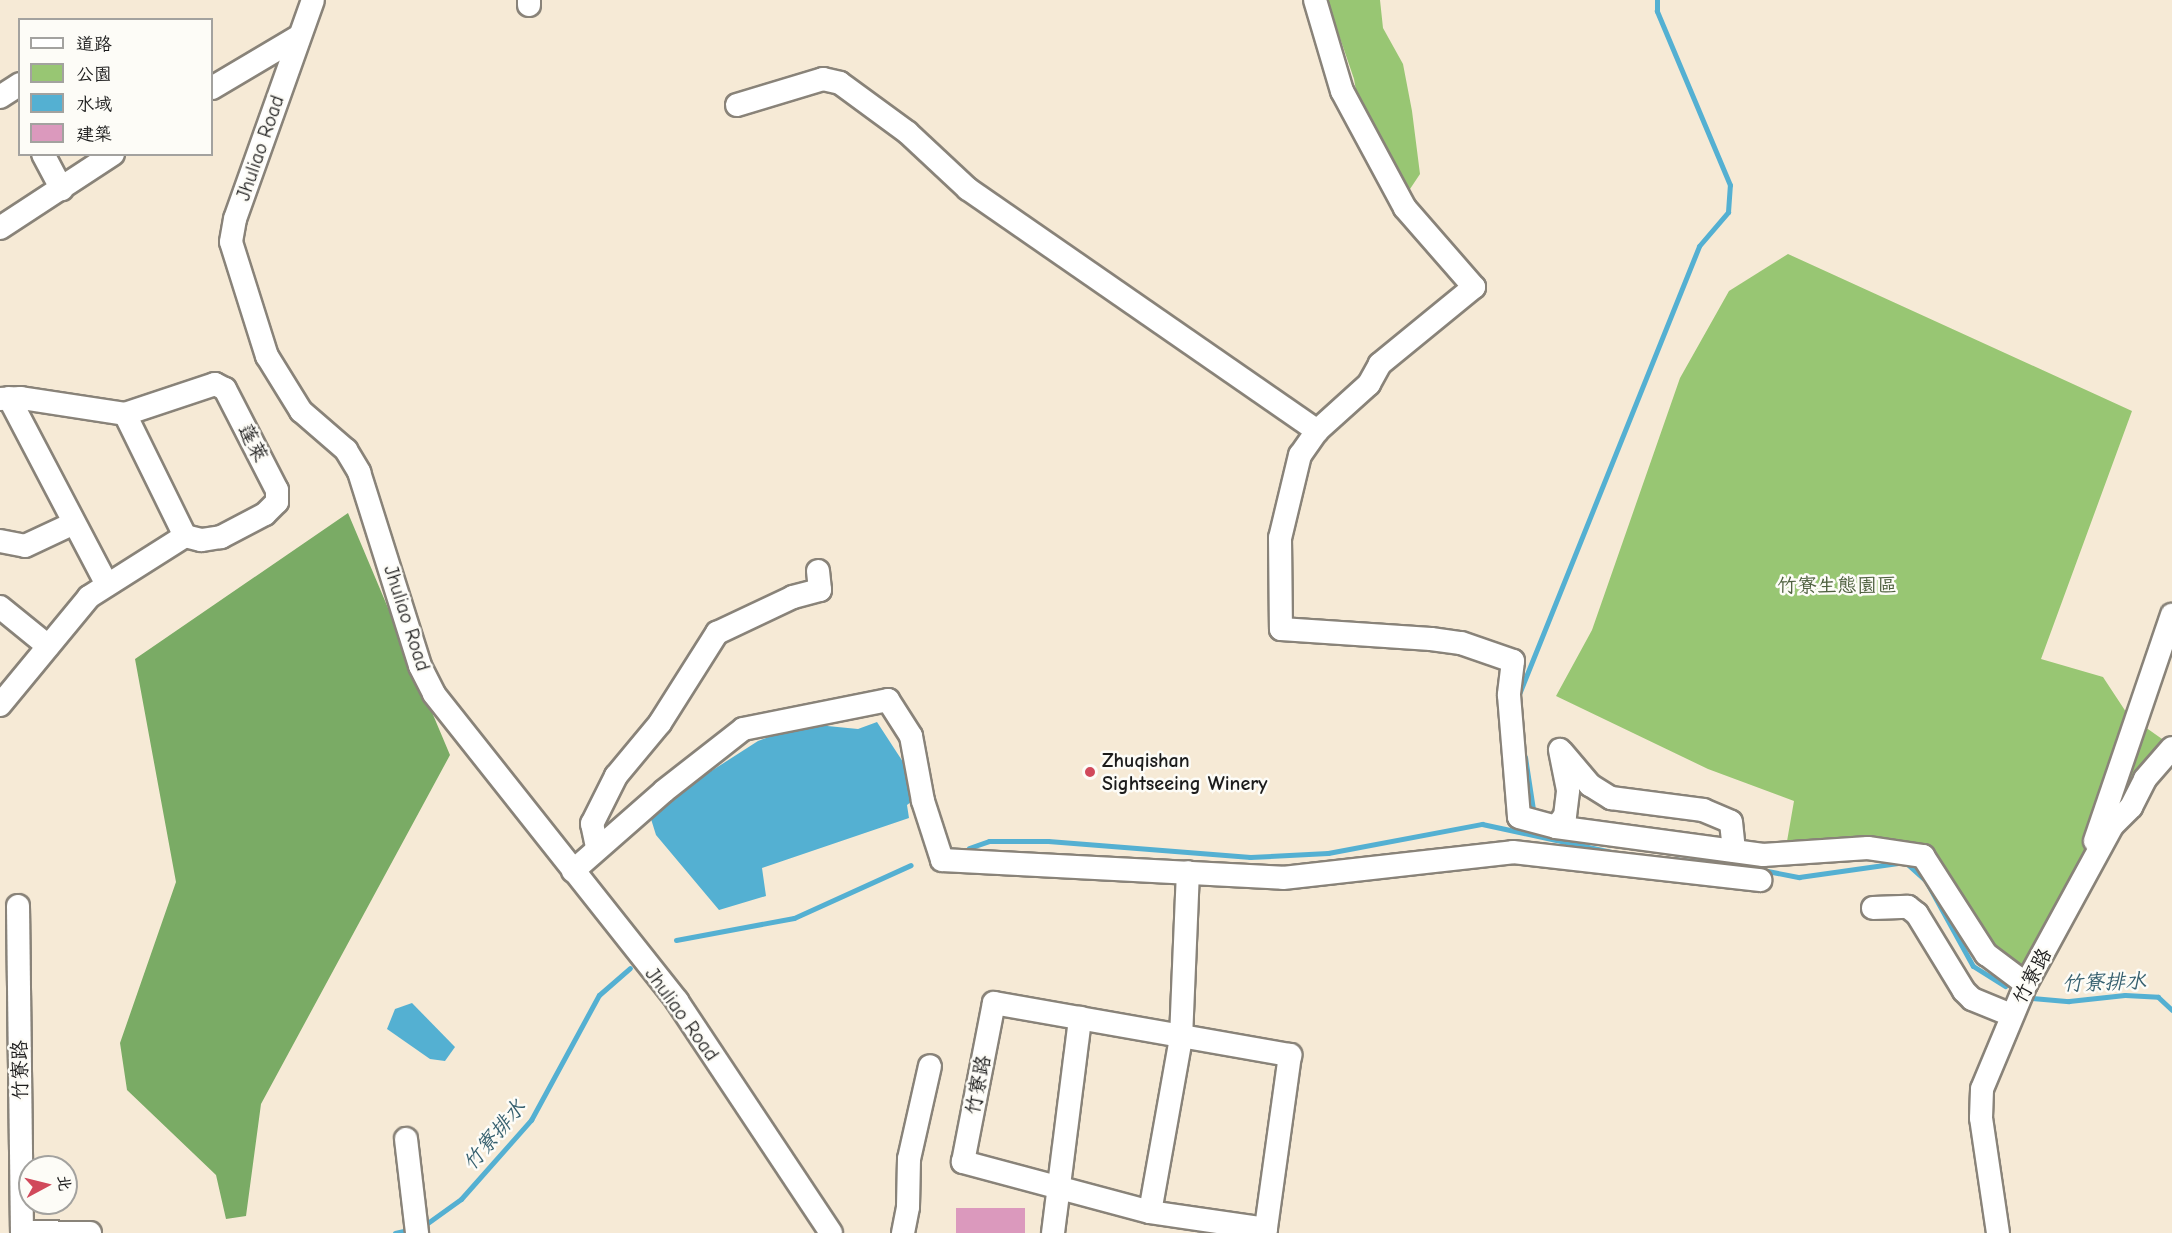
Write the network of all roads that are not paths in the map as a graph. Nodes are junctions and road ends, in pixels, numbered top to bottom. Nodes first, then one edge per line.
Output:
1 (313, 0) edge
2 (1315, 0) edge
3 (298, 37) junction
4 (18, 85) edge
5 (213, 87) edge
6 (0, 97) edge
7 (737, 105) dead end
8 (44, 156) edge
9 (110, 156) edge
10 (62, 189) junction
11 (0, 228) edge
12 (4, 398) edge
13 (125, 414) junction
14 (1317, 432) junction
15 (74, 523) junction
16 (185, 536) junction
17 (0, 541) edge
18 (818, 571) dead end
19 (107, 585) junction
20 (0, 607) edge
21 (2172, 615) edge
22 (48, 646) junction
23 (0, 705) edge
24 (2172, 748) edge
25 (1556, 827) junction
26 (597, 847) junction
27 (1734, 851) junction
28 (573, 871) junction
29 (1188, 872) junction
30 (1760, 880) dead end
31 (2085, 880) junction
32 (18, 906) dead end
33 (1873, 908) dead end
34 (2026, 984) junction
35 (2011, 1015) junction
36 (1080, 1018) junction
37 (1180, 1038) junction
38 (930, 1066) dead end
39 (406, 1139) dead end
40 (1055, 1187) junction
41 (1150, 1212) junction
42 (1240, 1229) edge
43 (22, 1233) edge
44 (90, 1233) edge
45 (417, 1233) edge
46 (831, 1233) edge
47 (903, 1233) edge
48 (1053, 1233) edge
49 (1998, 1233) edge

1 - 3 street, Jhuliao Road
2 - 14 street
3 - 5 street
3 - 28 street, Jhuliao Road
4 - 6 street
7 - 14 street
8 - 10 street
9 - 10 street
10 - 11 street
12 - 13 street, 蓬萊
12 - 15 street, 蓬萊
13 - 16 street
13 - 16 street, 蓬萊
14 - 25 street
15 - 17 street
15 - 19 street, 蓬萊
16 - 19 street
18 - 26 street
19 - 22 street
20 - 22 street
21 - 31 street
22 - 23 street
24 - 31 street, 竹寮路
25 - 27 street
25 - 27 street
26 - 28 street
26 - 29 street
27 - 34 street
28 - 46 street, Jhuliao Road
29 - 30 street
29 - 37 street
31 - 34 street, 竹寮路
32 - 43 street, 竹寮路
33 - 35 street
34 - 35 street, 竹寮路
35 - 49 street, 竹寮路
36 - 37 street, 竹寮路
36 - 40 street
36 - 40 street, 竹寮路
37 - 41 street
37 - 42 street, 竹寮路
38 - 47 street
39 - 45 street
40 - 41 street, 竹寮路
40 - 48 street
41 - 42 street, 竹寮路
43 - 44 street

